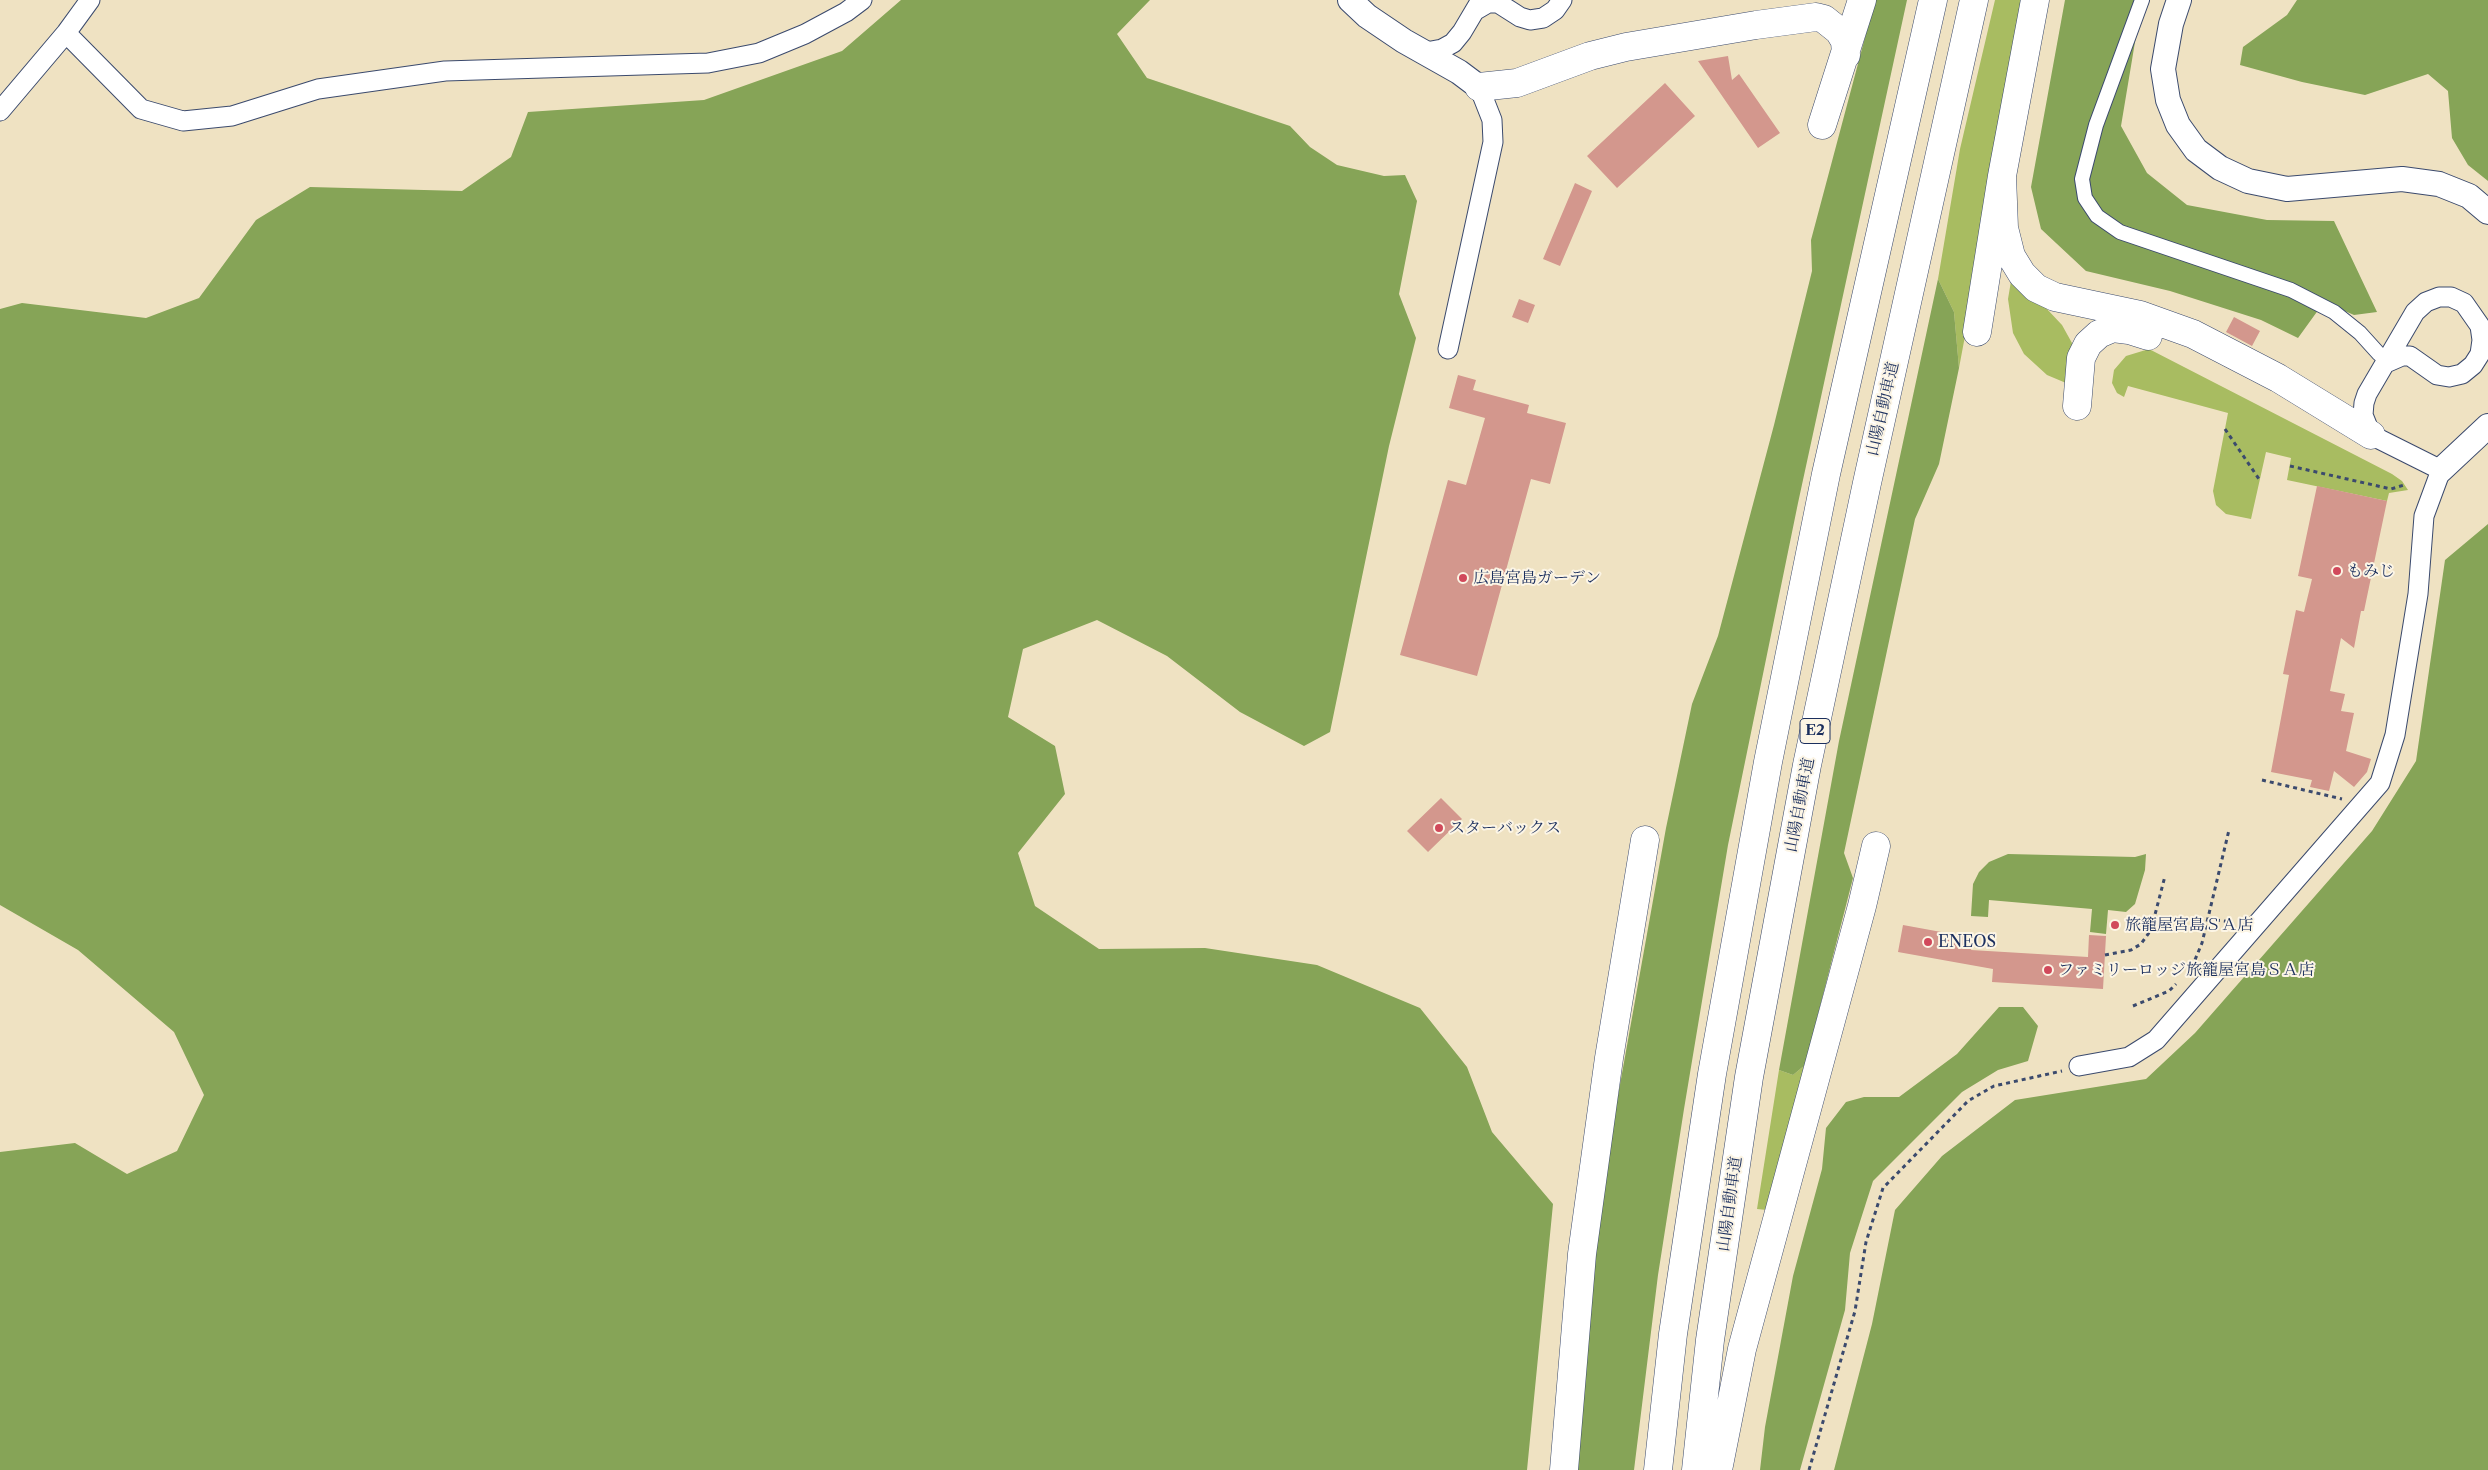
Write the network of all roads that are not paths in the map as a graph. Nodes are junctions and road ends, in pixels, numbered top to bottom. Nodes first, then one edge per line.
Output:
1 (90, 0) edge
2 (862, 0) edge
3 (1350, 0) edge
4 (1562, 0) edge
5 (1801, 0) edge
6 (1862, 0) edge
7 (1933, 0) edge
8 (1974, 0) edge
9 (2035, 0) edge
10 (2142, 0) edge
11 (2178, 0) edge
12 (1479, 5) edge
13 (66, 33) junction
14 (1426, 52) junction
15 (1846, 55) junction
16 (1479, 86) junction
17 (0, 111) edge
18 (1822, 125) dead end
19 (2002, 176) junction
20 (2488, 212) edge
21 (1977, 332) dead end
22 (1448, 349) dead end
23 (2382, 359) junction
24 (2077, 406) dead end
25 (2488, 426) edge
26 (2371, 435) junction
27 (2441, 470) junction
28 (1645, 840) dead end
29 (1876, 846) dead end
30 (2079, 1066) road end
31 (1564, 1470) edge
32 (1658, 1470) edge
33 (1696, 1470) edge
34 (1718, 1470) edge

1 - 13 street
2 - 13 street
3 - 14 street
4 - 12 street
5 - 16 highway
6 - 15 highway
7 - 32 highway, E2
8 - 33 highway, 山陽自動車道 / E2
9 - 19 highway
10 - 23 street
11 - 20 street
12 - 14 street
13 - 17 street
14 - 16 street
15 - 16 highway
15 - 18 highway
16 - 22 street
19 - 21 highway
19 - 26 highway
23 - 23 street
23 - 26 street
24 - 26 highway
25 - 27 street
26 - 27 street
27 - 30 street
28 - 31 highway
29 - 34 highway

